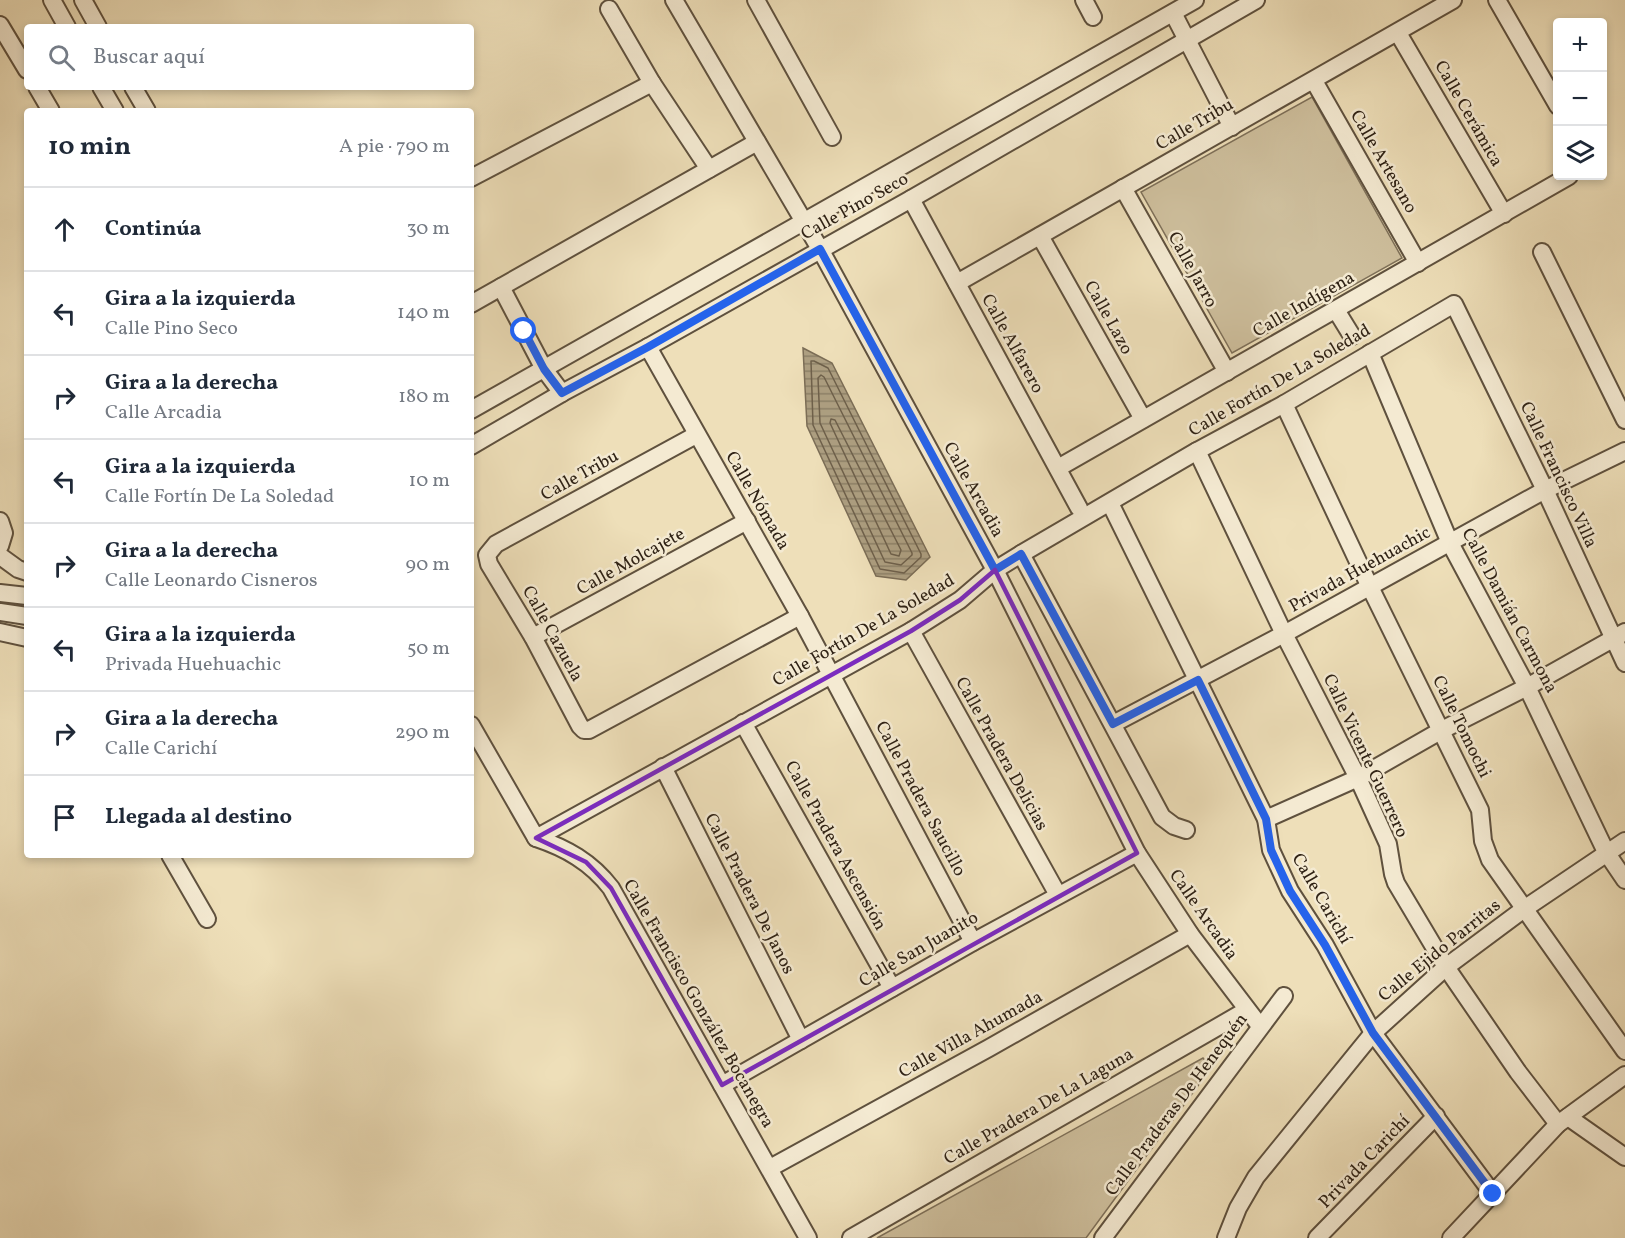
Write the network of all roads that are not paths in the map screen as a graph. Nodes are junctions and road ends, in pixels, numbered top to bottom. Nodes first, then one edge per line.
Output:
1 (52, 0) edge
2 (83, 0) edge
3 (674, 0) edge
4 (756, 0) edge
5 (1084, 0) edge
6 (1195, 0) edge
7 (1256, 0) edge
8 (1453, 0) edge
9 (1497, 0) edge
10 (609, 9) dead end
11 (1173, 13) junction
12 (1093, 17) dead end
13 (65, 24) edge
14 (96, 24) edge
15 (0, 25) edge
16 (1398, 33) junction
17 (1187, 41) junction
18 (24, 65) edge
19 (1314, 81) junction
20 (652, 83) junction
21 (39, 90) edge
22 (103, 90) edge
23 (135, 90) edge
24 (1553, 99) edge
25 (49, 108) edge
26 (113, 108) edge
27 (145, 108) edge
28 (1232, 127) junction
29 (832, 137) dead end
30 (757, 142) junction
31 (709, 169) junction
32 (474, 176) edge
33 (1562, 180) edge
34 (1124, 188) junction
35 (911, 199) junction
36 (1504, 214) junction
37 (803, 222) junction
38 (1040, 236) junction
39 (820, 249) junction
40 (1542, 252) dead end
41 (1419, 263) junction
42 (957, 283) junction
43 (501, 287) junction
44 (474, 302) edge
45 (1454, 304) joint
46 (1336, 310) junction
47 (1353, 336) dead end
48 (648, 347) junction
49 (1370, 353) junction
50 (544, 369) junction
51 (1227, 372) junction
52 (562, 393) junction
53 (1284, 404) junction
54 (474, 408) edge
55 (1143, 419) junction
56 (1625, 420) edge
57 (696, 435) junction
58 (474, 444) edge
59 (1197, 451) junction
60 (1625, 451) edge
61 (1058, 468) junction
62 (1545, 490) junction
63 (1110, 503) junction
64 (1079, 508) dead end
65 (0, 521) edge
66 (747, 521) junction
67 (1450, 543) junction
68 (0, 546) edge
69 (1021, 554) junction
70 (487, 555) joint
71 (0, 556) edge
72 (995, 570) junction
73 (24, 571) edge
74 (1369, 585) junction
75 (0, 593) edge
76 (24, 596) edge
77 (0, 612) edge
78 (24, 616) edge
79 (800, 616) junction
80 (911, 631) junction
81 (0, 632) edge
82 (1284, 634) junction
83 (1619, 636) edge
84 (24, 637) edge
85 (533, 637) junction
86 (1625, 663) edge
87 (832, 675) junction
88 (1198, 680) junction
89 (1527, 687) junction
90 (743, 723) junction
91 (1113, 724) junction
92 (474, 730) edge
93 (1442, 730) junction
94 (663, 767) junction
95 (1358, 778) junction
96 (1266, 819) junction
97 (1186, 830) dead end
98 (536, 838) junction
99 (1625, 841) edge
100 (1606, 852) junction
101 (1137, 853) junction
102 (172, 858) edge
103 (1625, 880) edge
104 (1058, 895) junction
105 (1524, 909) junction
106 (207, 919) dead end
107 (1190, 934) junction
108 (973, 942) junction
109 (1446, 967) junction
110 (892, 988) junction
111 (1284, 996) dead end
112 (1247, 1010) junction
113 (1260, 1026) junction
114 (1373, 1033) junction
115 (801, 1040) junction
116 (1625, 1051) edge
117 (1625, 1075) edge
118 (722, 1085) junction
119 (1436, 1116) junction
120 (1563, 1121) junction
121 (1625, 1157) edge
122 (770, 1168) junction
123 (1493, 1194) junction
124 (1322, 1237) edge
125 (808, 1238) edge
126 (851, 1238) edge
127 (1103, 1238) edge
128 (1226, 1238) edge
129 (1451, 1238) edge

1 - 13 street
2 - 14 street
3 - 30 street, Calle Arcadia
4 - 29 street
5 - 12 street
6 - 11 street, Calle Pino Seco
7 - 17 street, Calle Pino Seco
8 - 16 street, Calle Tribu
9 - 24 street
10 - 20 street
11 - 17 street
11 - 37 street, Calle Pino Seco
15 - 18 street
16 - 19 street, Calle Tribu
16 - 36 street, Calle Cerámica
17 - 28 street
17 - 35 street, Calle Pino Seco
19 - 28 street, Calle Tribu
19 - 41 street, Calle Artesano
20 - 31 street
20 - 32 street
21 - 25 street
22 - 26 street
23 - 27 street
28 - 34 street, Calle Tribu
30 - 31 street
30 - 37 street, Calle Arcadia
31 - 43 street
33 - 36 street, Calle Indígena
34 - 38 street, Calle Tribu
34 - 51 street, Calle Jarro
35 - 39 street, Calle Pino Seco
35 - 42 street, Calle Alfarero
36 - 41 street, Calle Indígena
37 - 39 street, Calle Arcadia
37 - 50 street, Calle Pino Seco
38 - 42 street, Calle Tribu
38 - 55 street, Calle Lazo
39 - 48 street, Calle Pino Seco
39 - 72 street, Calle Arcadia
40 - 56 street
41 - 46 street, Calle Indígena
42 - 61 street, Calle Alfarero
43 - 44 street
43 - 50 street
45 - 49 street, Calle Fortín De La Soledad
45 - 62 street, Calle Francisco Villa
46 - 47 street
46 - 51 street, Calle Indígena
48 - 52 street, Calle Pino Seco
48 - 57 street, Calle Nómada
49 - 53 street, Calle Fortín De La Soledad
49 - 67 street, Calle Damián Carmona
50 - 52 street
50 - 54 street, Calle Pino Seco
51 - 55 street, Calle Indígena
52 - 58 street, Calle Pino Seco
53 - 59 street, Calle Fortín De La Soledad
53 - 74 street, Calle Tomochi
55 - 61 street, Calle Indígena
57 - 66 street, Calle Nómada
57 - 70 street, Calle Tribu
59 - 63 street, Calle Fortín De La Soledad
59 - 82 street, Calle Vicente Guerrero
60 - 62 street, Privada Huehuachic
61 - 64 street, Calle Alfarero
62 - 67 street, Privada Huehuachic
62 - 83 street, Calle Francisco Villa
63 - 69 street, Calle Fortín De La Soledad
63 - 88 street, Calle Carichí
65 - 68 street
66 - 79 street, Calle Nómada
66 - 85 street, Calle Molcajete
67 - 74 street, Privada Huehuachic
67 - 89 street, Calle Damián Carmona
69 - 72 street, Calle Fortín De La Soledad
69 - 91 street
70 - 85 street, Calle Cazuela
71 - 73 street
72 - 80 street, Calle Fortín De La Soledad
72 - 101 street, Calle Arcadia
74 - 82 street, Privada Huehuachic
74 - 93 street, Calle Tomochi
75 - 76 street
77 - 78 street
79 - 85 street, Calle Cazuela
79 - 87 street, Calle Nómada
80 - 87 street, Calle Fortín De La Soledad
80 - 104 street, Calle Pradera Delicias
81 - 84 street
82 - 88 street, Privada Huehuachic
82 - 95 street, Calle Vicente Guerrero
83 - 86 street, Calle Francisco Villa
83 - 89 street
87 - 90 street, Calle Fortín De La Soledad
87 - 108 street, Calle Pradera Saucillo
88 - 91 street, Privada Huehuachic
88 - 96 street, Calle Carichí
89 - 93 street
89 - 100 street, Calle Damián Carmona
90 - 94 street, Calle Fortín De La Soledad
90 - 110 street, Calle Pradera Ascensión
91 - 97 street
92 - 98 street
93 - 95 street
93 - 105 street, Calle Tomochi
94 - 98 street, Calle Fortín De La Soledad
94 - 115 street, Calle Pradera De Janos
95 - 96 street
95 - 109 street, Calle Vicente Guerrero
96 - 114 street, Calle Carichí
98 - 118 street, Calle Francisco González Bocanegra
99 - 100 street, Calle Ejido Parritas
100 - 103 street, Calle Damián Carmona
100 - 105 street, Calle Ejido Parritas
101 - 104 street, Calle San Juanito
101 - 107 street, Calle Arcadia
102 - 106 street
104 - 108 street, Calle San Juanito
105 - 109 street, Calle Ejido Parritas
105 - 116 street, Calle Tomochi
107 - 112 street, Calle Arcadia
107 - 122 street, Calle Villa Ahumada
108 - 110 street, Calle San Juanito
109 - 114 street, Calle Ejido Parritas
109 - 120 street, Calle Vicente Guerrero
110 - 115 street, Calle San Juanito
111 - 113 street, Calle Praderas De Henequén
112 - 113 street, Calle Arcadia
112 - 126 street, Calle Pradera De La Laguna
113 - 127 street, Calle Praderas De Henequén
114 - 119 street, Calle Carichí
114 - 128 street, Calle Ejido Parritas
115 - 118 street, Calle San Juanito
117 - 120 street
118 - 122 street, Calle Francisco González Bocanegra
119 - 123 street, Calle Carichí
119 - 124 street, Privada Carichí
120 - 121 street, Calle Vicente Guerrero
120 - 123 street
122 - 125 street, Calle Francisco González Bocanegra
123 - 129 street

